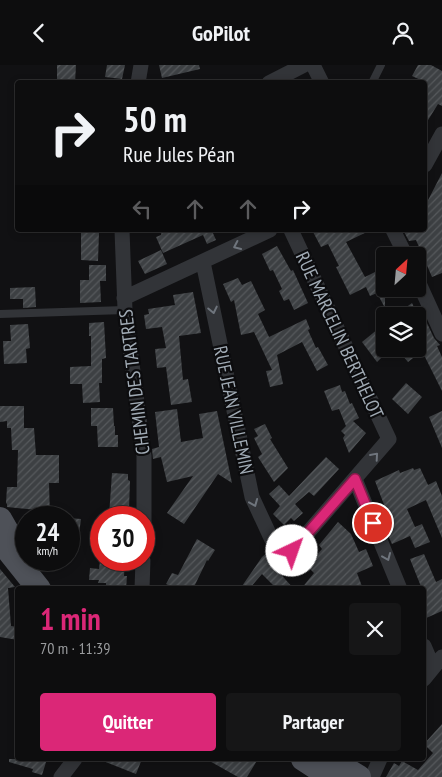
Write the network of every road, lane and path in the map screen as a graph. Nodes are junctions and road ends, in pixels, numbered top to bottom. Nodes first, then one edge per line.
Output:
1 (141, 65) edge
2 (304, 65) edge
3 (313, 65) edge
4 (380, 65) edge
5 (138, 80) edge
6 (275, 80) edge
7 (320, 80) edge
8 (373, 80) edge
9 (442, 134) edge
10 (427, 161) edge
11 (122, 232) edge
12 (266, 232) edge
13 (292, 232) edge
14 (394, 232) edge
15 (402, 247) edge
16 (203, 262) junction
17 (425, 297) edge
18 (124, 304) junction
19 (0, 314) edge
20 (442, 334) edge
21 (355, 479) junction
22 (145, 506) edge
23 (0, 519) edge
24 (0, 541) edge
25 (15, 543) edge
26 (38, 571) edge
27 (143, 571) edge
28 (37, 586) edge
29 (53, 586) edge
30 (142, 586) edge
31 (399, 586) edge
32 (426, 651) edge
33 (433, 668) edge
34 (74, 761) edge
35 (306, 761) edge
36 (332, 761) edge
37 (379, 761) edge
38 (62, 777) edge
39 (331, 777) edge
40 (359, 777) edge
41 (372, 777) edge

1 - 5 street
2 - 6 street
3 - 7 street
4 - 8 lane
9 - 10 street
11 - 18 street, CHEMIN DES TARTRES
12 -> 16 street
21 -> 13 street, RUE MARCELIN BERTHELOT
14 - 15 street
16 - 18 street
16 -> 21 street, RUE JEAN VILLEMIN
17 - 20 street
18 - 19 lane
18 - 22 street, CHEMIN DES TARTRES
21 -> 31 street
23 - 25 main road
24 - 28 main road
26 - 29 main road
27 - 30 street
32 - 33 street
34 - 38 street
35 - 39 main road
36 - 40 main road
37 - 41 street

